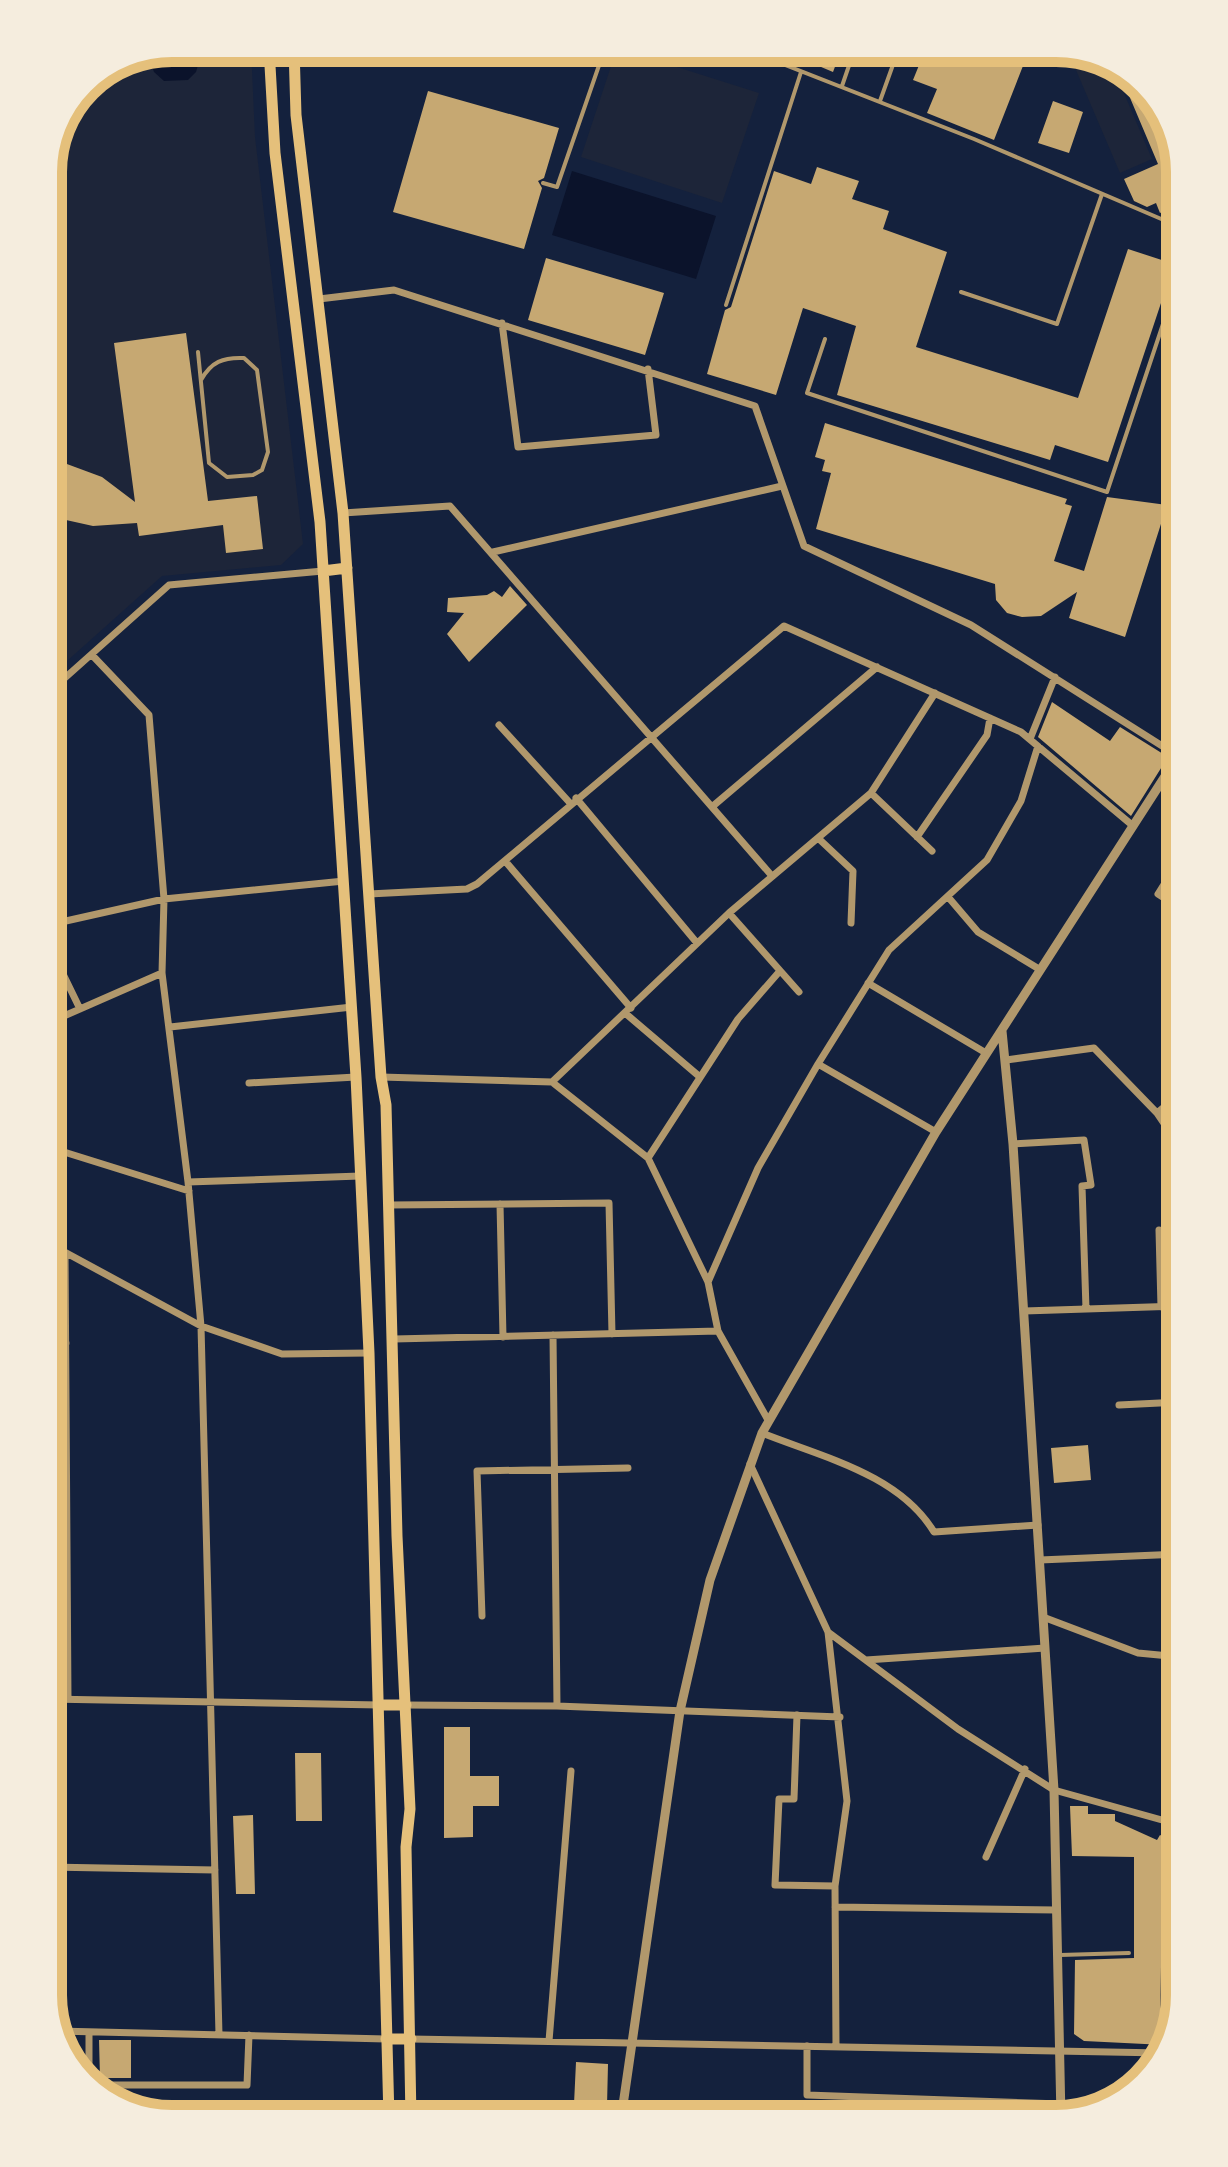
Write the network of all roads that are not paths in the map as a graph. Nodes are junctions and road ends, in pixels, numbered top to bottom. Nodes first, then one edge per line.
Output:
1 (270, 62) edge
2 (294, 62) edge
3 (600, 62) edge
4 (776, 62) edge
5 (850, 62) edge
6 (894, 62) edge
7 (801, 72) junction
8 (842, 86) junction
9 (880, 101) junction
10 (543, 183) dead end
11 (1102, 194) junction
12 (1166, 221) edge
13 (961, 292) dead end
14 (319, 299) junction
15 (726, 305) dead end
16 (1166, 315) edge
17 (502, 323) junction
18 (825, 339) dead end
19 (198, 352) dead end
20 (648, 369) junction
21 (201, 380) junction
22 (782, 486) junction
23 (343, 513) junction
24 (493, 552) junction
25 (347, 568) junction
26 (323, 571) junction
27 (92, 655) junction
28 (877, 667) junction
29 (1055, 677) junction
30 (62, 681) edge
31 (935, 693) junction
32 (990, 718) junction
33 (499, 725) dead end
34 (652, 735) junction
35 (1030, 739) junction
36 (1038, 746) junction
37 (1166, 746) edge
38 (1166, 774) edge
39 (871, 793) junction
40 (573, 801) junction
41 (713, 806) junction
42 (1132, 825) junction
43 (917, 837) junction
44 (818, 838) junction
45 (932, 851) dead end
46 (505, 861) junction
47 (772, 876) junction
48 (344, 881) junction
49 (1166, 881) edge
50 (369, 894) junction
51 (949, 898) junction
52 (164, 899) junction
53 (1166, 899) edge
54 (729, 913) junction
55 (62, 922) edge
56 (851, 923) dead end
57 (697, 943) junction
58 (1039, 969) junction
59 (62, 972) edge
60 (779, 972) junction
61 (162, 973) junction
62 (868, 983) junction
63 (799, 992) dead end
64 (352, 1007) junction
65 (80, 1009) junction
66 (628, 1011) junction
67 (62, 1017) edge
68 (170, 1027) junction
69 (1002, 1031) junction
70 (986, 1053) junction
71 (1006, 1060) junction
72 (818, 1064) junction
73 (356, 1077) junction
74 (381, 1077) junction
75 (700, 1077) junction
76 (552, 1082) junction
77 (249, 1083) dead end
78 (1166, 1106) edge
79 (1157, 1113) junction
80 (1166, 1126) edge
81 (936, 1132) junction
82 (1013, 1144) junction
83 (62, 1152) edge
84 (648, 1158) junction
85 (360, 1176) junction
86 (189, 1187) junction
87 (500, 1204) junction
88 (389, 1205) junction
89 (1159, 1230) dead end
90 (62, 1251) edge
91 (65, 1253) junction
92 (708, 1282) junction
93 (1161, 1307) junction
94 (1166, 1307) edge
95 (1086, 1309) junction
96 (1024, 1311) junction
97 (201, 1326) junction
98 (718, 1331) junction
99 (612, 1334) junction
100 (553, 1335) junction
101 (503, 1337) junction
102 (394, 1339) junction
103 (62, 1343) edge
104 (66, 1343) junction
105 (369, 1353) junction
106 (1166, 1403) edge
107 (1119, 1405) dead end
108 (768, 1420) junction
109 (762, 1433) junction
110 (750, 1464) junction
111 (628, 1468) dead end
112 (554, 1470) junction
113 (1038, 1525) junction
114 (1166, 1555) edge
115 (1040, 1560) junction
116 (482, 1616) dead end
117 (1043, 1617) junction
118 (828, 1632) junction
119 (1045, 1648) junction
120 (1166, 1656) edge
121 (866, 1660) junction
122 (62, 1699) edge
123 (68, 1699) junction
124 (210, 1702) junction
125 (380, 1705) junction
126 (406, 1705) junction
127 (557, 1706) junction
128 (680, 1711) junction
129 (797, 1715) junction
130 (840, 1717) junction
131 (1025, 1769) junction
132 (571, 1771) dead end
133 (1054, 1790) junction
134 (1166, 1821) edge
135 (986, 1857) dead end
136 (62, 1867) edge
137 (215, 1870) junction
138 (835, 1886) junction
139 (835, 1907) junction
140 (1056, 1910) junction
141 (1129, 1953) dead end
142 (1057, 1955) junction
143 (69, 2031) edge
144 (89, 2032) junction
145 (219, 2035) junction
146 (249, 2035) junction
147 (386, 2039) junction
148 (411, 2039) junction
149 (549, 2041) junction
150 (632, 2043) junction
151 (807, 2046) junction
152 (836, 2046) junction
153 (1059, 2052) junction
154 (1149, 2053) edge
155 (90, 2068) edge
156 (107, 2083) edge
157 (1061, 2104) joint
158 (388, 2105) edge
159 (411, 2105) edge
160 (623, 2105) edge

1 - 26 main road
2 - 14 main road
3 - 10 lane
4 - 7 lane
5 - 8 lane
6 - 9 lane
7 - 8 lane
7 - 15 lane
8 - 9 lane
9 - 11 lane
11 - 12 lane
11 - 13 lane
14 - 17 street
14 - 23 main road
16 - 18 lane
17 - 20 street
17 - 20 street
19 - 21 lane
20 - 22 street
21 - 21 lane
22 - 24 street
22 - 29 street
23 - 24 street
23 - 25 main road
24 - 34 street
25 - 26 main road
25 - 50 main road
26 - 27 street
26 - 48 main road
27 - 30 street
27 - 52 street
28 - 31 street
28 - 34 street
28 - 41 street
29 - 35 street
29 - 37 street
31 - 32 street
31 - 39 street
32 - 35 street
32 - 43 street
33 - 40 street
34 - 40 street
34 - 41 street
35 - 36 street
36 - 42 street
36 - 51 street
38 - 42 street
39 - 43 street
39 - 44 street
40 - 46 street
40 - 57 street
41 - 47 street
42 - 58 street
43 - 45 street
44 - 47 street
44 - 56 street
46 - 50 street
46 - 66 street
47 - 54 street
48 - 52 street
48 - 64 main road
49 - 53 street
50 - 74 main road
51 - 58 street
51 - 62 street
52 - 55 street
52 - 61 street
54 - 57 street
54 - 60 street
57 - 66 street
58 - 69 street
59 - 65 street
60 - 63 street
60 - 75 street
61 - 65 street
61 - 68 street
62 - 70 street
62 - 72 street
64 - 68 street
64 - 73 main road
65 - 67 street
66 - 75 street
66 - 76 street
68 - 86 street
69 - 70 street
69 - 71 street
70 - 81 street
71 - 79 street
71 - 82 street
72 - 81 street
72 - 92 street
73 - 77 street
73 - 85 main road
74 - 76 street
74 - 88 main road
75 - 84 street
76 - 84 street
78 - 79 street
79 - 80 street
81 - 108 street
82 - 95 street
82 - 96 street
83 - 86 street
84 - 92 street
85 - 86 street
85 - 105 main road
86 - 97 street
87 - 88 street
87 - 99 street
87 - 101 street
88 - 102 main road
89 - 93 street
90 - 91 street
91 - 97 street
91 - 104 street
92 - 98 street
93 - 94 street
93 - 95 street
95 - 96 street
96 - 113 street
97 - 105 street
97 - 124 street
98 - 99 street
98 - 108 street
99 - 100 street
100 - 101 street
100 - 112 street
101 - 102 street
102 - 126 main road
103 - 104 street
104 - 123 street
105 - 125 main road
106 - 107 street
108 - 109 street
109 - 110 street
109 - 113 street
110 - 118 street
110 - 128 street
111 - 112 street
112 - 116 street
112 - 127 street
113 - 115 street
114 - 115 street
115 - 117 street
117 - 119 street
117 - 120 street
118 - 121 street
118 - 130 street
119 - 121 street
119 - 133 street
121 - 131 street
122 - 123 street
123 - 124 street
124 - 125 street
124 - 137 street
125 - 126 main road
125 - 147 main road
126 - 127 street
126 - 148 main road
127 - 128 street
128 - 129 street
128 - 150 street
129 - 130 street
129 - 138 street
130 - 138 street
131 - 133 street
131 - 135 street
132 - 149 street
133 - 134 street
133 - 140 street
136 - 137 street
137 - 145 street
138 - 139 street
139 - 140 street
139 - 152 street
140 - 142 street
141 - 142 lane
142 - 153 street
143 - 144 street
144 - 145 street
144 - 155 street
145 - 146 street
146 - 147 street
146 - 156 street
147 - 148 main road
147 - 158 main road
148 - 149 street
148 - 159 main road
149 - 150 street
150 - 151 street
150 - 160 street
151 - 152 street
151 - 157 street
152 - 153 street
153 - 154 street
153 - 157 street

